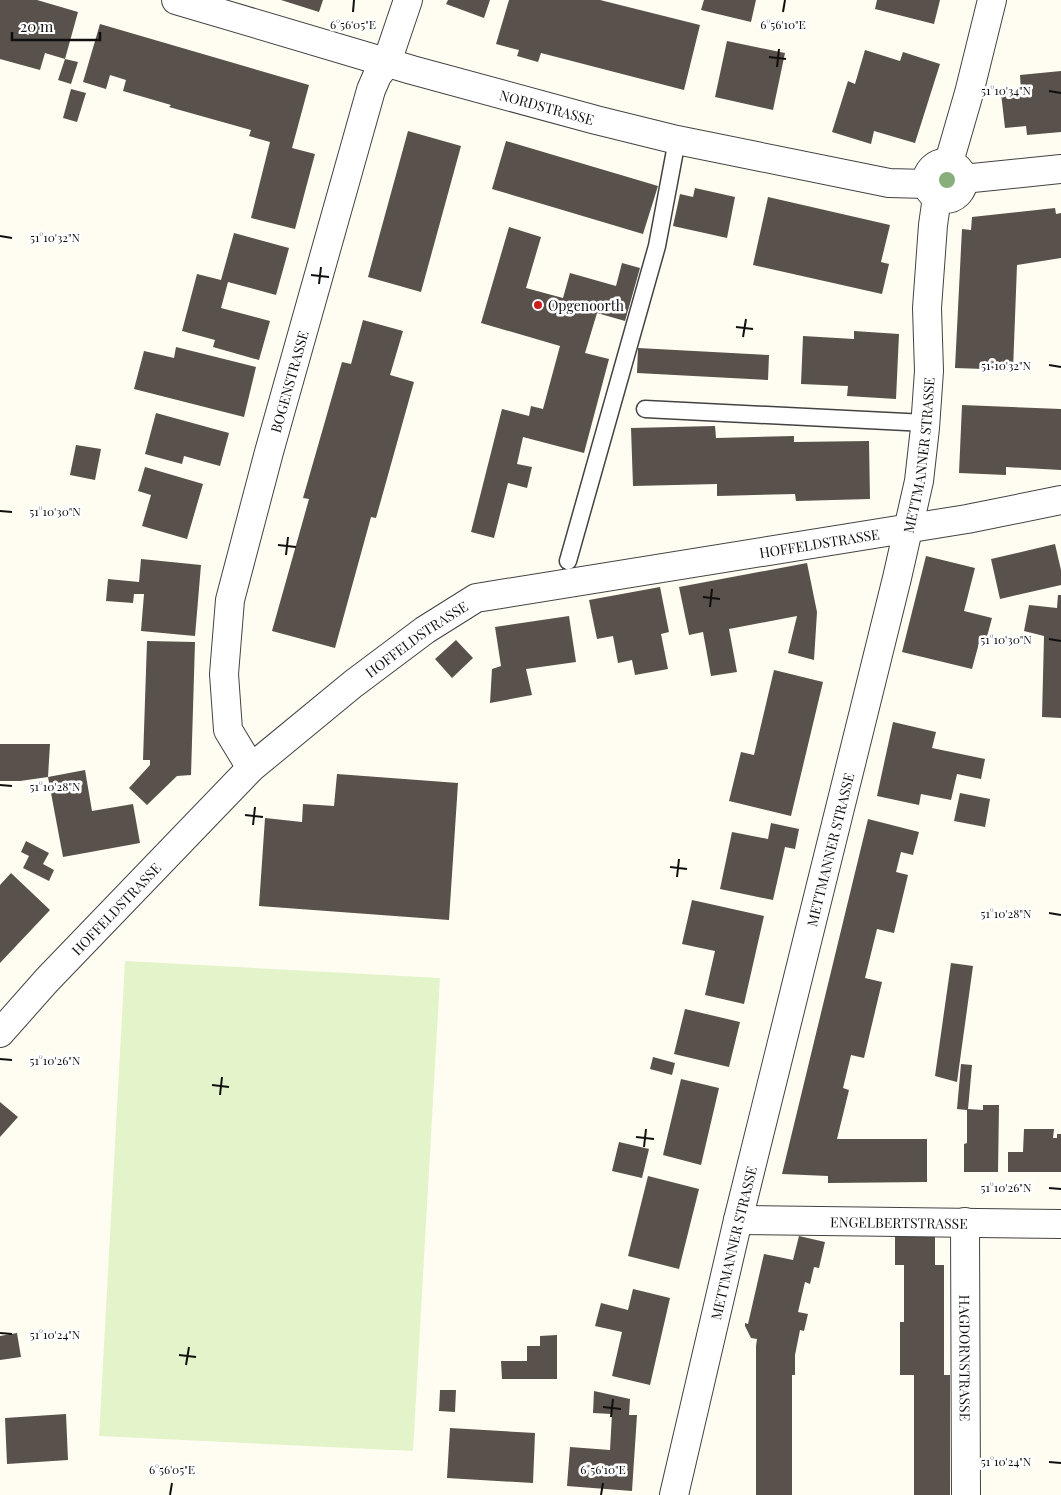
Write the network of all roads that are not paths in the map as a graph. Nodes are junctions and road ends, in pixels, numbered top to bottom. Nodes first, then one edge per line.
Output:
1 (408, 0) edge
2 (992, 0) edge
3 (192, 2) edge
4 (387, 62) junction
5 (677, 140) junction
6 (1061, 169) edge
7 (956, 171) junction
8 (932, 191) junction
9 (645, 409) dead end
10 (926, 423) junction
11 (1061, 500) edge
12 (908, 528) junction
13 (568, 561) dead end
14 (251, 768) junction
15 (0, 1033) edge
16 (738, 1220) junction
17 (965, 1222) junction
18 (1061, 1224) edge
19 (674, 1495) edge
20 (966, 1495) edge

1 - 4 street, BOGENSTRASSE
2 - 7 street
3 - 4 street, NORDSTRASSE
4 - 5 street, NORDSTRASSE
4 - 14 street, BOGENSTRASSE
5 - 8 street, NORDSTRASSE
5 - 13 lane
6 - 7 street
7 - 8 street, NORDSTRASSE
8 - 10 street, METTMANNER STRASSE
9 - 10 lane
10 - 12 street, METTMANNER STRASSE
11 - 12 street, HOFFELDSTRASSE
12 - 14 street, HOFFELDSTRASSE
12 - 16 street, METTMANNER STRASSE
14 - 15 street, HOFFELDSTRASSE
16 - 17 street, ENGELBERTSTRASSE
16 - 19 street, METTMANNER STRASSE
17 - 18 street, ENGELBERTSTRASSE
17 - 20 street, HAGDORNSTRASSE

